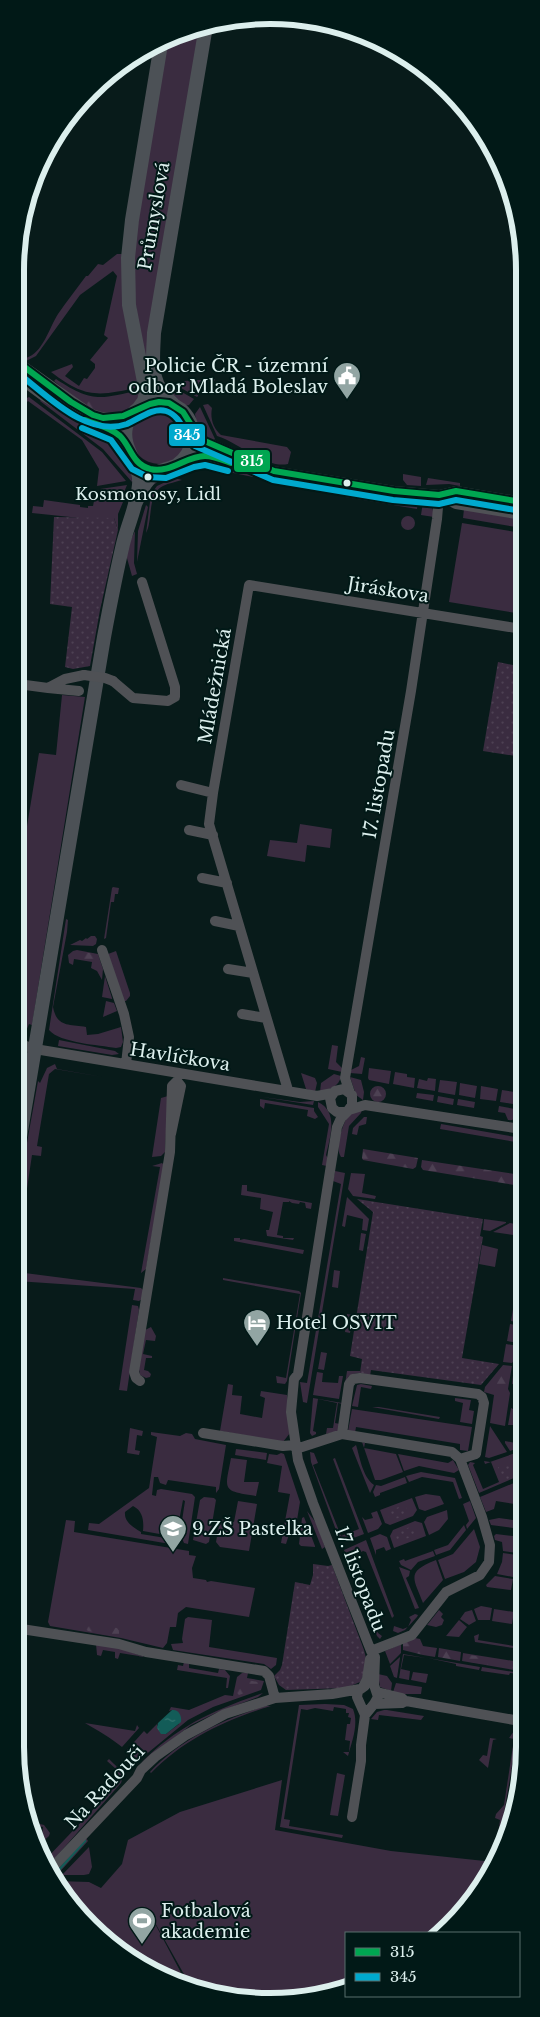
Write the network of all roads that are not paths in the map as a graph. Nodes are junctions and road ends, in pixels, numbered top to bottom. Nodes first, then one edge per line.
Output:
1 (205, 32) edge
2 (160, 50) edge
3 (24, 367) edge
4 (33, 373) junction
5 (24, 380) edge
6 (24, 385) edge
7 (176, 406) junction
8 (136, 410) junction
9 (192, 428) junction
10 (129, 450) junction
11 (179, 463) junction
12 (165, 469) junction
13 (273, 471) junction
14 (439, 495) junction
15 (516, 501) edge
16 (135, 504) junction
17 (516, 514) edge
18 (142, 582) dead end
19 (249, 585) joint
20 (423, 612) junction
21 (516, 628) edge
22 (24, 685) edge
23 (48, 688) junction
24 (79, 691) dead end
25 (180, 785) dead end
26 (213, 793) junction
27 (189, 830) dead end
28 (213, 835) junction
29 (202, 878) dead end
30 (227, 883) junction
31 (215, 921) dead end
32 (239, 926) junction
33 (102, 950) dead end
34 (228, 969) dead end
35 (253, 973) junction
36 (242, 1014) dead end
37 (266, 1018) junction
38 (26, 1049) edge
39 (126, 1064) junction
40 (24, 1073) edge
41 (345, 1078) junction
42 (288, 1090) junction
43 (334, 1092) junction
44 (351, 1094) junction
45 (320, 1096) junction
46 (362, 1105) junction
47 (331, 1107) junction
48 (348, 1111) junction
49 (337, 1127) junction
50 (516, 1128) edge
51 (172, 1134) dead end
52 (140, 1381) dead end
53 (203, 1433) dead end
54 (342, 1434) junction
55 (295, 1447) junction
56 (460, 1459) junction
57 (24, 1629) edge
58 (371, 1651) junction
59 (362, 1688) junction
60 (376, 1690) junction
61 (332, 1694) junction
62 (275, 1698) junction
63 (406, 1701) junction
64 (359, 1702) junction
65 (372, 1705) junction
66 (365, 1715) junction
67 (516, 1719) edge
68 (352, 1817) dead end
69 (54, 1865) edge

1 - 7 main road, Průmyslová
2 - 8 main road, Průmyslová
3 - 4 street
4 - 5 street
4 - 8 street
6 - 10 street
7 - 8 main road
7 - 9 main road
8 - 10 main road
9 - 11 main road
9 - 13 street
10 - 12 main road
10 - 16 main road
11 - 12 main road
11 - 13 street
12 - 16 main road
13 - 14 street
14 - 15 street
14 - 17 street
14 - 20 street, 17. listopadu
16 - 38 main road
18 - 23 street, bridge
19 - 20 street, Jiráskova
19 - 26 street, Mládežnická
20 - 21 street, Jiráskova
20 - 41 street, 17. listopadu
22 - 23 street
23 - 24 street
25 - 26 street
26 - 28 street, Mládežnická
27 - 28 street
28 - 30 street, Mládežnická
29 - 30 street
30 - 32 street, Mládežnická
31 - 32 street
32 - 35 street, Mládežnická
33 - 39 street
34 - 35 street
35 - 37 street, Mládežnická
36 - 37 street
37 - 42 street, Mládežnická
38 - 39 street, Havlíčkova
38 - 40 main road
39 - 42 street, Havlíčkova
41 - 43 street
41 - 44 street
42 - 45 street, Havlíčkova
43 - 44 street
43 - 45 street
43 - 47 street
44 - 46 street
44 - 48 street
45 - 47 street
46 - 48 street
46 - 50 street
47 - 48 street
47 - 49 street
48 - 49 street
49 - 55 street, 17. listopadu
51 - 52 street
53 - 55 street
54 - 55 street
54 - 56 street
54 - 56 street
55 - 58 street, 17. listopadu
56 - 58 street, 17. listopadu
57 - 62 street
58 - 59 street
58 - 60 street
59 - 60 street
59 - 61 street
59 - 64 street
60 - 63 street
60 - 65 street
61 - 62 street, Na Radouči
61 - 64 street
62 - 69 street, Na Radouči
63 - 65 street
63 - 67 street
64 - 65 street
64 - 66 street
65 - 66 street
66 - 68 street

